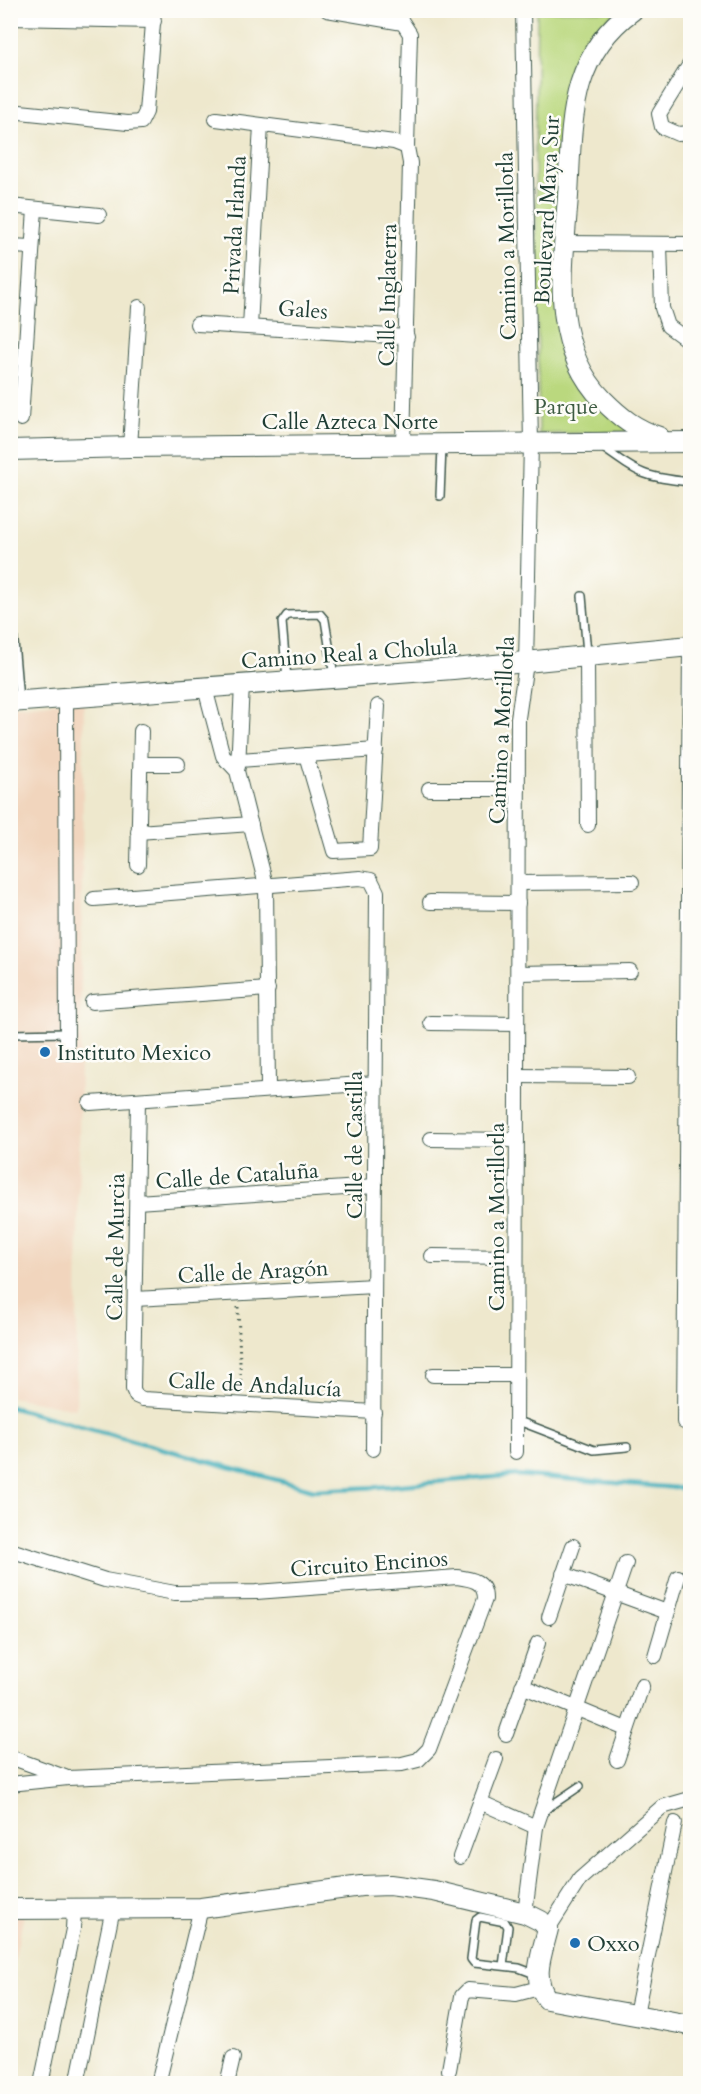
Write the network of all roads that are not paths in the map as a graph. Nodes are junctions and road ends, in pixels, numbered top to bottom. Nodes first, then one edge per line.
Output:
1 (327, 10) edge
2 (523, 10) edge
3 (633, 10) edge
4 (154, 16) edge
5 (10, 18) edge
6 (690, 64) edge
7 (10, 111) edge
8 (216, 119) dead end
9 (261, 125) junction
10 (690, 133) edge
11 (407, 147) junction
12 (10, 206) edge
13 (35, 209) junction
14 (99, 215) dead end
15 (563, 243) junction
16 (690, 244) edge
17 (660, 245) junction
18 (10, 246) edge
19 (32, 248) junction
20 (139, 307) dead end
21 (196, 324) dead end
22 (250, 327) junction
23 (407, 337) junction
24 (690, 342) edge
25 (21, 419) dead end
26 (597, 442) junction
27 (686, 442) edge
28 (531, 444) junction
29 (403, 445) junction
30 (443, 445) junction
31 (130, 447) junction
32 (10, 450) edge
33 (690, 482) edge
34 (440, 495) dead end
35 (10, 595) edge
36 (582, 596) dead end
37 (690, 646) edge
38 (587, 657) junction
39 (526, 663) junction
40 (14, 668) edge
41 (334, 678) junction
42 (287, 681) junction
43 (242, 684) junction
44 (205, 688) junction
45 (66, 698) junction
46 (15, 702) edge
47 (378, 705) dead end
48 (141, 731) dead end
49 (240, 736) junction
50 (219, 739) junction
51 (376, 750) junction
52 (306, 755) junction
53 (141, 764) junction
54 (178, 764) dead end
55 (235, 764) junction
56 (429, 789) dead end
57 (518, 789) junction
58 (251, 824) junction
59 (588, 825) dead end
60 (138, 832) junction
61 (138, 866) dead end
62 (632, 882) dead end
63 (518, 883) junction
64 (266, 885) junction
65 (94, 899) dead end
66 (430, 902) dead end
67 (518, 903) junction
68 (630, 971) dead end
69 (518, 973) junction
70 (268, 989) junction
71 (92, 1002) dead end
72 (430, 1023) dead end
73 (517, 1024) junction
74 (67, 1033) junction
75 (10, 1034) edge
76 (68, 1053) dead end
77 (517, 1076) junction
78 (628, 1077) dead end
79 (376, 1083) junction
80 (268, 1090) junction
81 (138, 1100) junction
82 (90, 1103) dead end
83 (431, 1139) dead end
84 (517, 1140) junction
85 (375, 1186) junction
86 (137, 1202) junction
87 (432, 1256) dead end
88 (516, 1257) junction
89 (374, 1286) junction
90 (135, 1299) junction
91 (433, 1375) dead end
92 (516, 1375) junction
93 (136, 1395) joint
94 (374, 1412) junction
95 (516, 1420) junction
96 (684, 1422) dead end
97 (627, 1447) dead end
98 (373, 1449) dead end
99 (516, 1452) dead end
100 (573, 1546) dead end
101 (10, 1550) edge
102 (626, 1563) dead end
103 (563, 1574) junction
104 (678, 1577) dead end
105 (616, 1594) junction
106 (667, 1612) junction
107 (549, 1617) dead end
108 (538, 1643) dead end
109 (655, 1656) dead end
110 (522, 1686) junction
111 (642, 1686) dead end
112 (575, 1708) junction
113 (626, 1729) junction
114 (506, 1734) dead end
115 (10, 1757) edge
116 (495, 1759) dead end
117 (617, 1760) dead end
118 (68, 1778) junction
119 (10, 1784) edge
120 (580, 1785) dead end
121 (690, 1799) edge
122 (480, 1802) junction
123 (541, 1812) junction
124 (675, 1823) dead end
125 (536, 1827) junction
126 (460, 1857) dead end
127 (113, 1908) junction
128 (201, 1908) junction
129 (10, 1909) edge
130 (74, 1909) junction
131 (525, 1913) junction
132 (548, 1929) junction
133 (503, 1966) junction
134 (538, 1981) junction
135 (636, 2014) junction
136 (690, 2025) edge
137 (233, 2058) dead end
138 (449, 2070) dead end
139 (41, 2084) edge
140 (77, 2084) edge
141 (158, 2084) edge
142 (227, 2084) edge

1 - 11 street, Calle Inglaterra
2 - 28 street, Camino a Morillotla
3 - 15 main road, Boulevard Maya Sur
4 - 5 street
4 - 7 street
6 - 10 street
8 - 9 street
9 - 11 street
9 - 22 street, Privada Irlanda
11 - 23 street, Calle Inglaterra
12 - 13 street
13 - 14 street
13 - 19 street
15 - 17 street
15 - 27 main road, Boulevard Maya Sur
16 - 17 street
17 - 24 street
18 - 19 street
19 - 25 street
20 - 31 street
21 - 22 street, Gales
22 - 23 street, Gales
23 - 29 street, Calle Inglaterra
26 - 27 main road, Calle Azteca Norte
26 - 28 main road, Calle Azteca Norte
26 - 33 lane
28 - 30 main road, Calle Azteca Norte
28 - 39 street, Camino a Morillotla
29 - 30 main road, Calle Azteca Norte
29 - 31 main road, Calle Azteca Norte
30 - 34 lane
31 - 32 main road, Calle Azteca Norte
35 - 40 lane
36 - 38 lane
37 - 38 main road, Camino Real a Cholula
37 - 96 street
38 - 39 main road, Camino Real a Cholula
38 - 59 street
39 - 41 main road, Camino Real a Cholula
39 - 57 street, Camino a Morillotla
40 - 46 lane
41 - 42 main road, Camino Real a Cholula
41 - 42 lane
42 - 43 main road, Camino Real a Cholula
43 - 44 main road, Camino Real a Cholula
43 - 49 street
44 - 45 main road, Camino Real a Cholula
44 - 50 street
45 - 46 main road, Camino Real a Cholula
45 - 74 street
47 - 51 street
48 - 53 street
49 - 50 street
49 - 55 street
50 - 55 street
51 - 52 street
51 - 52 street
52 - 55 street
53 - 54 street
53 - 60 street
55 - 58 street
56 - 57 street
57 - 63 street, Camino a Morillotla
58 - 60 street
58 - 64 street
60 - 61 street
62 - 63 street
63 - 67 street, Camino a Morillotla
64 - 65 street
64 - 70 street
64 - 79 street, Calle de Castilla
66 - 67 street
67 - 69 street, Camino a Morillotla
68 - 69 street
69 - 73 street, Camino a Morillotla
70 - 71 street
70 - 80 street
72 - 73 street
73 - 77 street, Camino a Morillotla
74 - 75 lane
74 - 76 street
77 - 78 street
77 - 84 street, Camino a Morillotla
79 - 80 street
79 - 85 street, Calle de Castilla
80 - 81 street
81 - 82 street
81 - 86 street, Calle de Murcia
83 - 84 street
84 - 88 street, Camino a Morillotla
85 - 86 street, Calle de Cataluña
85 - 89 street, Calle de Castilla
86 - 90 street, Calle de Murcia
87 - 88 street
88 - 92 street, Camino a Morillotla
89 - 90 street, Calle de Aragón
89 - 94 street, Calle de Castilla
90 - 93 street, Calle de Murcia
91 - 92 street
92 - 95 street, Camino a Morillotla
93 - 94 street, Calle de Andalucía
94 - 98 street, Calle de Castilla
95 - 97 lane
95 - 99 street, Camino a Morillotla
100 - 103 street
101 - 118 street, Circuito Encinos
102 - 105 street
103 - 105 street
103 - 107 street
104 - 106 street
105 - 106 street
105 - 112 street
106 - 109 street
108 - 110 street
110 - 112 street
110 - 114 street
111 - 113 street
112 - 113 street
112 - 123 street
113 - 117 street
115 - 118 street, Circuito Encinos
116 - 122 street
118 - 119 street, Circuito Encinos
120 - 123 lane
121 - 132 street
122 - 125 street
122 - 126 street
123 - 125 street
124 - 135 street
125 - 131 street
127 - 128 main road
127 - 130 main road
127 - 140 street
128 - 131 main road
128 - 141 street
129 - 130 main road
130 - 139 street
131 - 132 main road
132 - 134 main road
133 - 133 lane
133 - 134 lane
134 - 135 main road
134 - 138 street
135 - 136 main road
137 - 142 street

